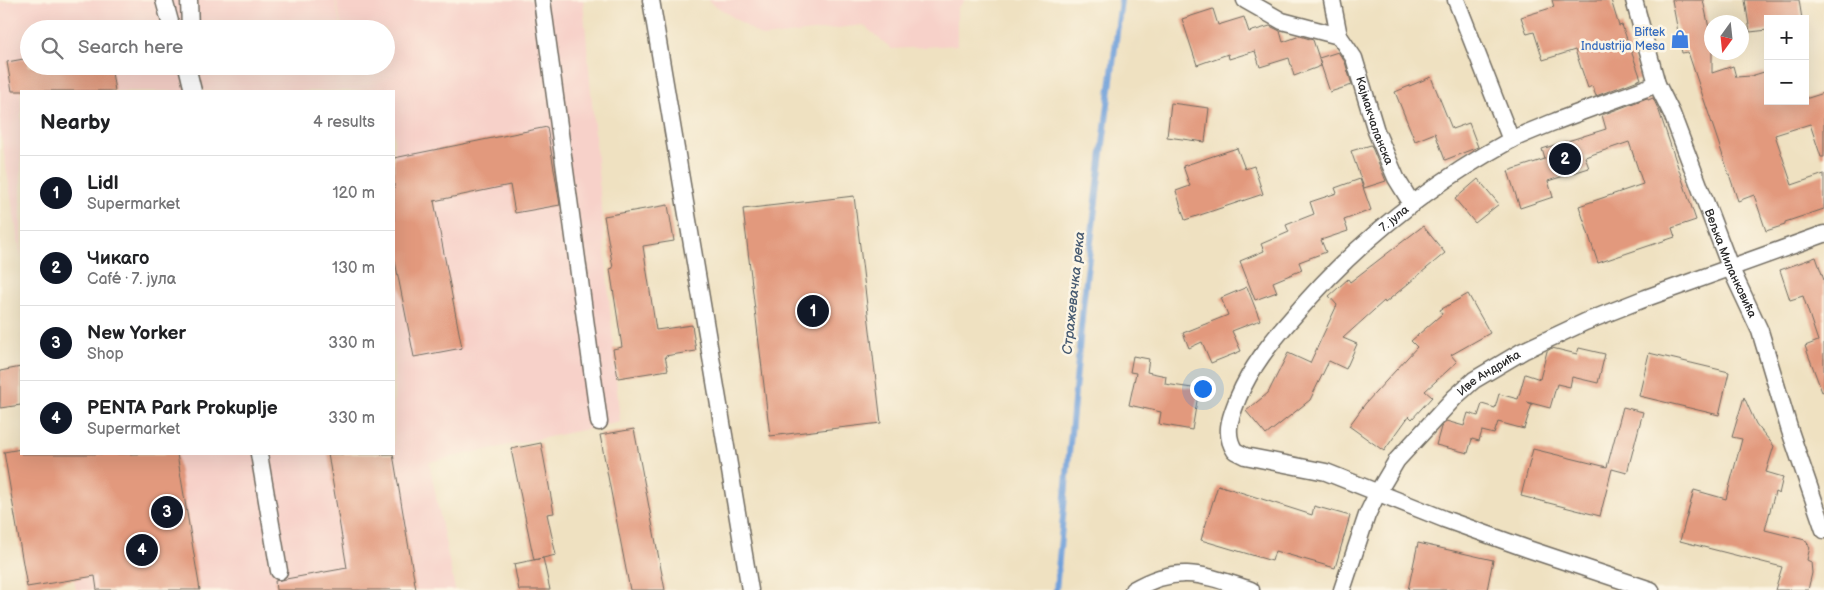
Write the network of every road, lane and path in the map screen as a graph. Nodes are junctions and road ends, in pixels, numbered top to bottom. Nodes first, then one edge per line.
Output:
1 (164, 0) edge
2 (189, 0) edge
3 (542, 0) edge
4 (651, 0) edge
5 (1245, 0) edge
6 (1332, 0) edge
7 (1456, 0) edge
8 (1634, 0) edge
9 (170, 20) edge
10 (190, 20) edge
11 (1339, 36) junction
12 (190, 75) edge
13 (1657, 84) junction
14 (193, 90) edge
15 (1511, 140) junction
16 (1412, 204) junction
17 (1824, 234) edge
18 (1730, 267) junction
19 (599, 422) dead end
20 (259, 455) edge
21 (1378, 492) junction
22 (1824, 530) edge
23 (280, 571) dead end
24 (1343, 589) edge
25 (750, 590) edge
26 (1133, 590) edge
27 (1251, 590) edge
28 (1651, 590) edge

1 - 9 street
2 - 10 street
3 - 19 street
4 - 25 street
5 - 11 street
6 - 11 street, Кајмакчаланска
7 - 15 street
8 - 13 street, Вељка Миланковића
11 - 16 street, Кајмакчаланска
12 - 14 street
13 - 15 street, 7. јула
13 - 18 street, Вељка Миланковића
15 - 16 street, 7. јула
16 - 21 street, 7. јула
17 - 18 street, Иве Андрића
18 - 21 street, Иве Андрића
18 - 22 street, Вељка Миланковића
20 - 23 street
21 - 24 street, Иве Андрића
21 - 28 street
26 - 27 street

